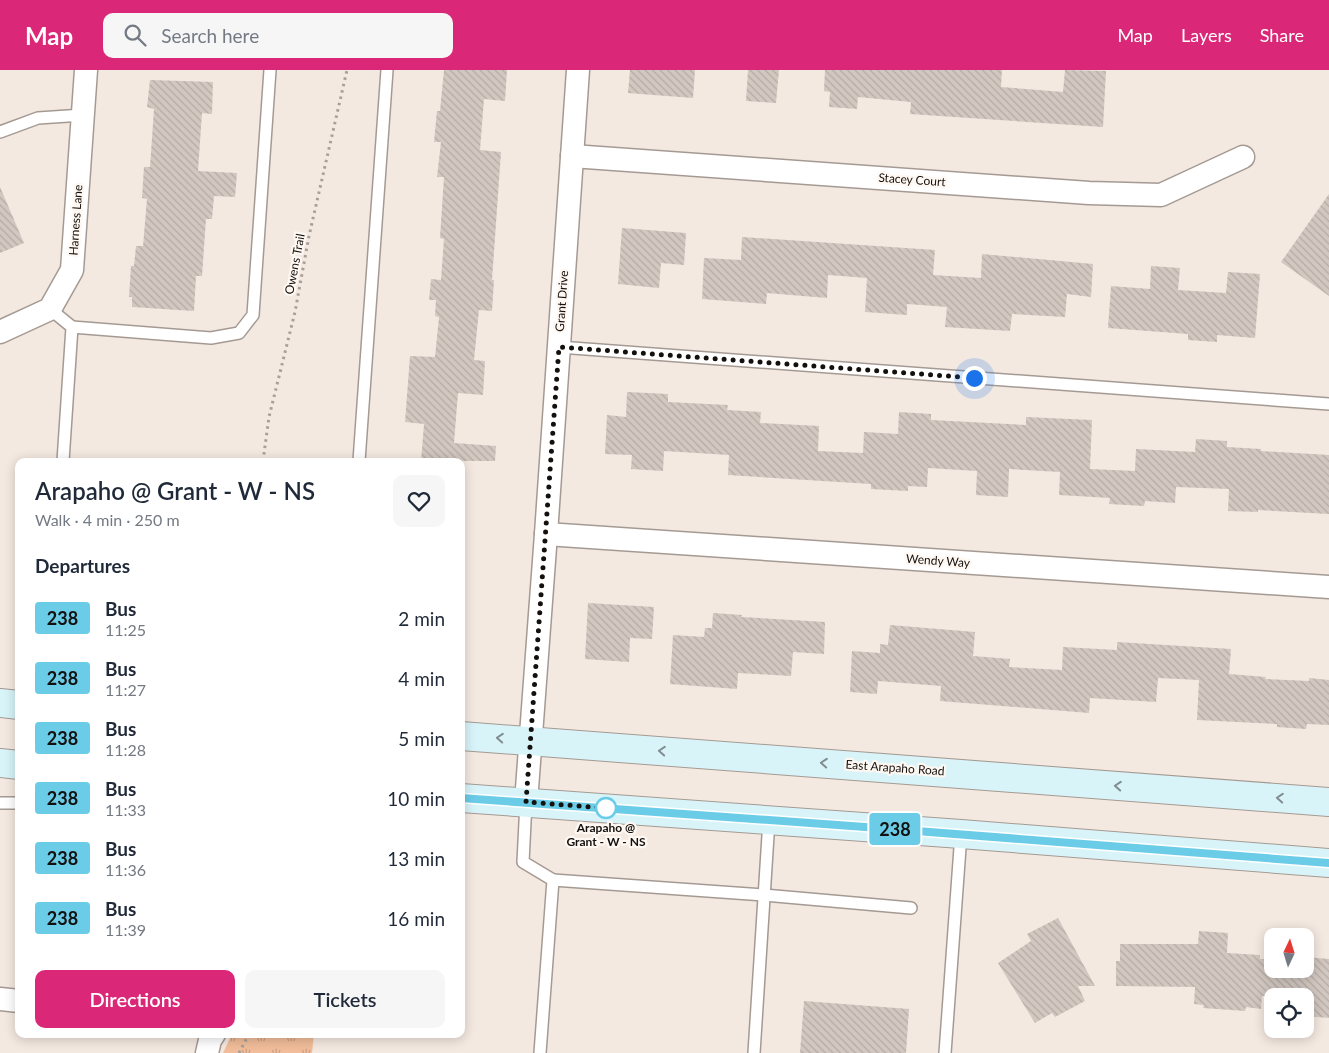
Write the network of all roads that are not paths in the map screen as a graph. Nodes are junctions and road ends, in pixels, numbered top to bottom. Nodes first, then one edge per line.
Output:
1 (86, 70) edge
2 (270, 70) edge
3 (388, 70) edge
4 (578, 70) edge
5 (83, 114) junction
6 (0, 132) edge
7 (572, 156) junction
8 (1243, 157) dead end
9 (50, 309) junction
10 (72, 327) junction
11 (0, 332) edge
12 (559, 347) junction
13 (1329, 404) edge
14 (63, 458) edge
15 (359, 458) edge
16 (546, 534) junction
17 (1329, 587) edge
18 (0, 704) edge
19 (15, 705) edge
20 (465, 736) edge
21 (530, 740) junction
22 (0, 763) edge
23 (15, 765) edge
24 (465, 798) edge
25 (15, 802) edge
26 (526, 802) junction
27 (1329, 802) edge
28 (0, 803) edge
29 (769, 820) junction
30 (961, 834) junction
31 (1329, 863) edge
32 (553, 880) junction
33 (764, 895) junction
34 (911, 908) dead end
35 (0, 999) edge
36 (15, 1001) edge
37 (540, 1053) edge
38 (754, 1053) edge
39 (945, 1053) edge

1 - 5 street, Harness Lane
2 - 10 lane
3 - 15 lane
4 - 7 street, Grant Drive
5 - 6 lane
5 - 9 street, Harness Lane
7 - 8 street, Stacey Court
7 - 12 street, Grant Drive
9 - 10 lane
9 - 11 street
10 - 14 lane
12 - 13 lane
12 - 16 street, Grant Drive
16 - 17 street, Wendy Way
16 - 21 street, Grant Drive
18 - 19 main road
21 -> 20 main road, East Arapaho Road
21 - 26 street, Grant Drive
27 -> 21 main road, East Arapaho Road
22 - 23 main road
24 - 26 main road
25 - 28 lane
26 - 29 main road
26 - 32 lane
29 - 30 main road
29 - 33 lane
30 - 31 main road
30 - 39 lane
32 - 33 lane
32 - 37 lane
33 - 34 lane
33 - 38 lane
35 - 36 street

